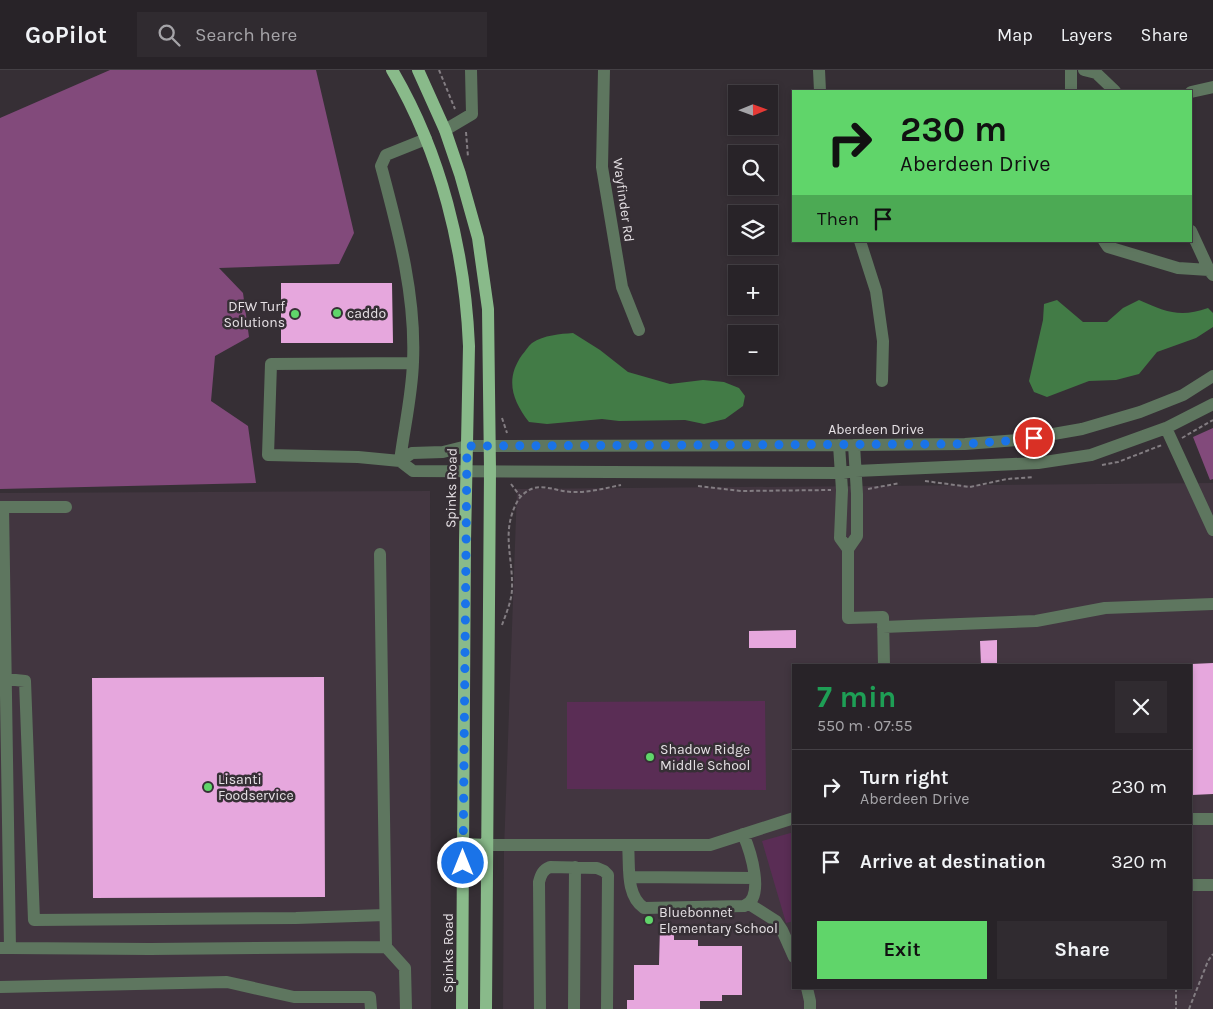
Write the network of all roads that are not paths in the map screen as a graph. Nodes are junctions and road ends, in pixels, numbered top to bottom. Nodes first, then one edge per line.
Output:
1 (392, 70) edge
2 (418, 70) edge
3 (471, 70) edge
4 (604, 70) edge
5 (819, 70) edge
6 (1071, 70) edge
7 (1084, 70) edge
8 (1213, 87) edge
9 (820, 90) edge
10 (1071, 90) edge
11 (1115, 90) edge
12 (1192, 92) edge
13 (445, 130) junction
14 (426, 139) junction
15 (1192, 232) edge
16 (860, 242) edge
17 (1105, 242) edge
18 (1211, 272) edge
19 (639, 330) dead end
20 (413, 363) junction
21 (1213, 376) edge
22 (882, 381) dead end
23 (1213, 404) edge
24 (1166, 428) junction
25 (840, 445) junction
26 (854, 445) junction
27 (467, 446) junction
28 (490, 446) junction
29 (400, 462) junction
30 (467, 470) junction
31 (490, 470) junction
32 (856, 471) junction
33 (841, 473) junction
34 (1, 507) edge
35 (66, 507) dead end
36 (1213, 530) edge
37 (848, 549) junction
38 (380, 554) dead end
39 (1213, 604) edge
40 (883, 626) junction
41 (884, 664) edge
42 (6, 679) junction
43 (792, 819) edge
44 (1192, 819) edge
45 (1213, 819) edge
46 (743, 834) junction
47 (464, 844) junction
48 (487, 845) junction
49 (628, 845) junction
50 (575, 867) junction
51 (630, 877) junction
52 (754, 878) junction
53 (1192, 885) edge
54 (1213, 885) edge
55 (749, 904) junction
56 (385, 915) junction
57 (386, 946) junction
58 (5, 948) edge
59 (792, 952) edge
60 (0, 987) edge
61 (806, 989) edge
62 (371, 1009) edge
63 (406, 1009) edge
64 (462, 1009) edge
65 (486, 1009) edge
66 (540, 1009) edge
67 (574, 1009) edge
68 (607, 1009) edge
69 (810, 1009) edge

1 - 14 main road, Spinks Road
2 - 13 main road
3 - 13 street
4 - 19 street, Wayfinder Rd
5 - 9 street
6 - 10 street
7 - 11 street
8 - 12 street
13 - 14 main road
13 - 28 main road
14 - 20 street
14 - 27 main road, Spinks Road
15 - 18 street
16 - 22 street
17 - 18 street
20 - 29 street
20 - 29 street
21 - 26 street, Aberdeen Drive
23 - 24 street
24 - 32 street
24 - 36 street
25 - 26 street, Aberdeen Drive
25 - 28 street, Aberdeen Drive
25 - 33 street
26 - 32 street
27 - 28 street, Aberdeen Drive
27 - 29 street, Aberdeen Drive
27 - 30 main road, Spinks Road
28 - 31 main road
29 - 30 street
30 - 31 street
30 - 47 main road, Spinks Road
31 - 33 street
31 - 48 main road
32 - 33 street
32 - 37 street
33 - 37 street
34 - 35 street
34 - 42 street
37 - 40 street
38 - 56 street
39 - 40 street
40 - 41 street
42 - 56 street
42 - 58 street
43 - 46 street
44 - 45 street
46 - 49 street
46 - 52 street
47 - 48 main road
47 - 64 main road, Spinks Road
48 - 49 street
48 - 65 main road
49 - 51 street
50 - 66 street
50 - 67 street
50 - 68 street
51 - 52 street
51 - 55 street
52 - 55 street
53 - 54 street
55 - 59 street
56 - 57 street
57 - 58 street
57 - 63 street
60 - 62 street
61 - 69 street

